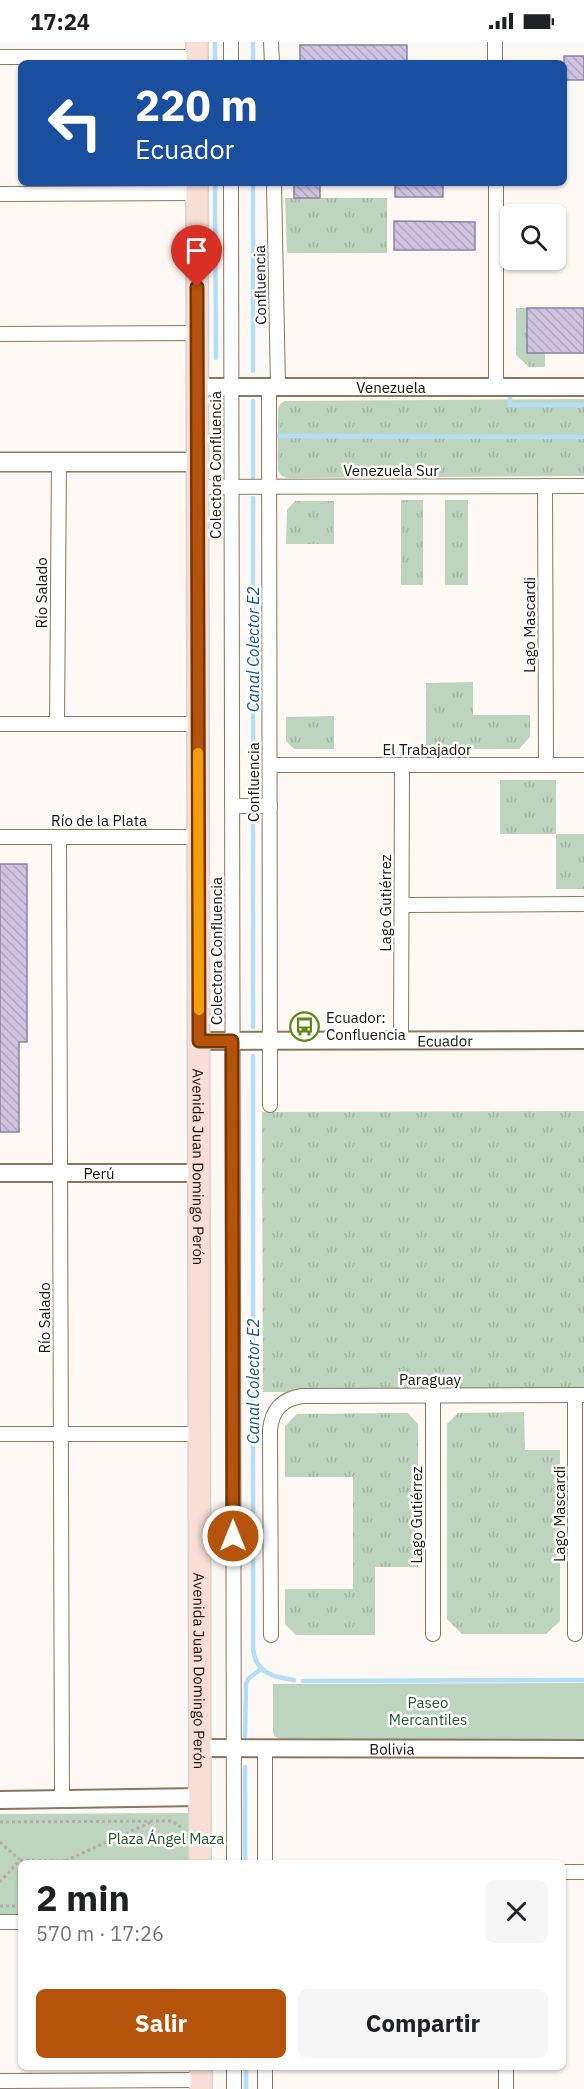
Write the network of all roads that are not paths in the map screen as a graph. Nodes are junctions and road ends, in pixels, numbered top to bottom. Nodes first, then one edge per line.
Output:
1 (231, 42) edge
2 (271, 42) edge
3 (495, 42) edge
4 (197, 54) edge
5 (0, 57) edge
6 (231, 60) edge
7 (272, 60) edge
8 (495, 60) edge
9 (231, 186) edge
10 (274, 186) edge
11 (496, 186) edge
12 (197, 188) edge
13 (0, 194) edge
14 (197, 333) junction
15 (0, 334) edge
16 (197, 387) junction
17 (231, 387) junction
18 (274, 387) junction
19 (496, 387) junction
20 (584, 387) edge
21 (0, 462) edge
22 (59, 462) junction
23 (198, 462) junction
24 (545, 486) junction
25 (584, 486) edge
26 (198, 487) junction
27 (231, 487) junction
28 (270, 487) junction
29 (0, 724) edge
30 (57, 724) junction
31 (198, 724) junction
32 (270, 765) junction
33 (402, 765) junction
34 (546, 765) junction
35 (584, 765) edge
36 (232, 806) junction
37 (270, 806) junction
38 (0, 837) edge
39 (59, 837) junction
40 (198, 837) junction
41 (584, 904) edge
42 (402, 905) junction
43 (401, 1040) junction
44 (584, 1040) edge
45 (199, 1041) junction
46 (232, 1041) junction
47 (270, 1041) junction
48 (270, 1105) dead end
49 (0, 1173) edge
50 (60, 1173) junction
51 (199, 1173) junction
52 (580, 1395) edge
53 (433, 1396) junction
54 (0, 1434) edge
55 (61, 1434) junction
56 (200, 1434) junction
57 (433, 1634) dead end
58 (576, 1634) dead end
59 (271, 1635) dead end
60 (200, 1748) junction
61 (233, 1748) junction
62 (265, 1748) junction
63 (584, 1749) edge
64 (200, 1797) junction
65 (62, 1799) junction
66 (0, 1800) edge
67 (200, 1860) edge
68 (234, 1860) edge
69 (265, 1860) edge
70 (566, 1872) edge
71 (584, 1872) edge
72 (0, 1922) edge
73 (18, 1922) edge
74 (234, 2070) edge
75 (265, 2070) edge
76 (506, 2070) edge
77 (201, 2079) edge
78 (0, 2081) edge
79 (61, 2085) edge
80 (234, 2089) edge
81 (265, 2089) edge
82 (506, 2089) edge

1 - 6 street
2 - 7 street
3 - 8 street
4 - 5 street
9 - 17 street, Colectora Confluencia
10 - 18 street, Confluencia
11 - 19 street
12 - 13 street
12 - 14 main road, Avenida Juan Domingo Perón
14 - 15 street
14 - 16 main road, Avenida Juan Domingo Perón
16 - 17 street, Venezuela
16 - 23 main road, Avenida Juan Domingo Perón
17 - 18 street, Venezuela
17 - 27 street, Colectora Confluencia
18 - 19 street, Venezuela
18 - 28 street, Confluencia
19 - 20 street, Venezuela
21 - 22 main road
22 - 23 main road
22 - 30 street, Río Salado
23 - 26 main road, Avenida Juan Domingo Perón
24 - 25 street, Venezuela Sur
24 - 28 street, Venezuela Sur
24 - 34 street, Lago Mascardi
26 - 27 street, Venezuela Sur
26 - 31 main road, Avenida Juan Domingo Perón
27 - 28 street, Venezuela Sur
27 - 36 street, Colectora Confluencia
28 - 32 street, Confluencia
29 - 30 street
30 - 31 street
31 - 40 main road, Avenida Juan Domingo Perón
32 - 33 street, El Trabajador
32 - 37 street, Confluencia
33 - 34 street, El Trabajador
33 - 42 street, Lago Gutiérrez
34 - 35 street, El Trabajador
36 - 37 street
36 - 46 street, Colectora Confluencia
37 - 47 street, Confluencia
38 - 39 street, Río de la Plata
39 - 40 street, Río de la Plata
39 - 50 street, Río Salado
40 - 45 main road, Avenida Juan Domingo Perón
41 - 42 street
42 - 43 street, Lago Gutiérrez
43 - 44 street, Ecuador
43 - 47 street, Ecuador
45 - 46 street, Ecuador
45 - 51 main road, Avenida Juan Domingo Perón
46 - 47 street, Ecuador
46 - 61 street, Colectora Confluencia
47 - 48 street, Confluencia
49 - 50 street, Perú
50 - 51 street, Perú
50 - 55 street, Río Salado
51 - 56 main road, Avenida Juan Domingo Perón
52 - 53 street, Paraguay
52 - 58 street, Lago Mascardi
53 - 57 street, Lago Gutiérrez
53 - 59 street, Paraguay
54 - 55 street
55 - 56 street
55 - 65 street, Río Salado
56 - 60 main road, Avenida Juan Domingo Perón
60 - 61 street, Bolivia
60 - 64 main road, Avenida Juan Domingo Perón
61 - 62 street, Bolivia
61 - 68 street, Colectora Confluencia
62 - 63 street, Bolivia
62 - 69 street
64 - 65 street
64 - 67 main road, Avenida Juan Domingo Perón
65 - 66 street
70 - 71 street
72 - 73 street
74 - 80 street
75 - 81 street
76 - 82 street
77 - 79 street
78 - 79 street

